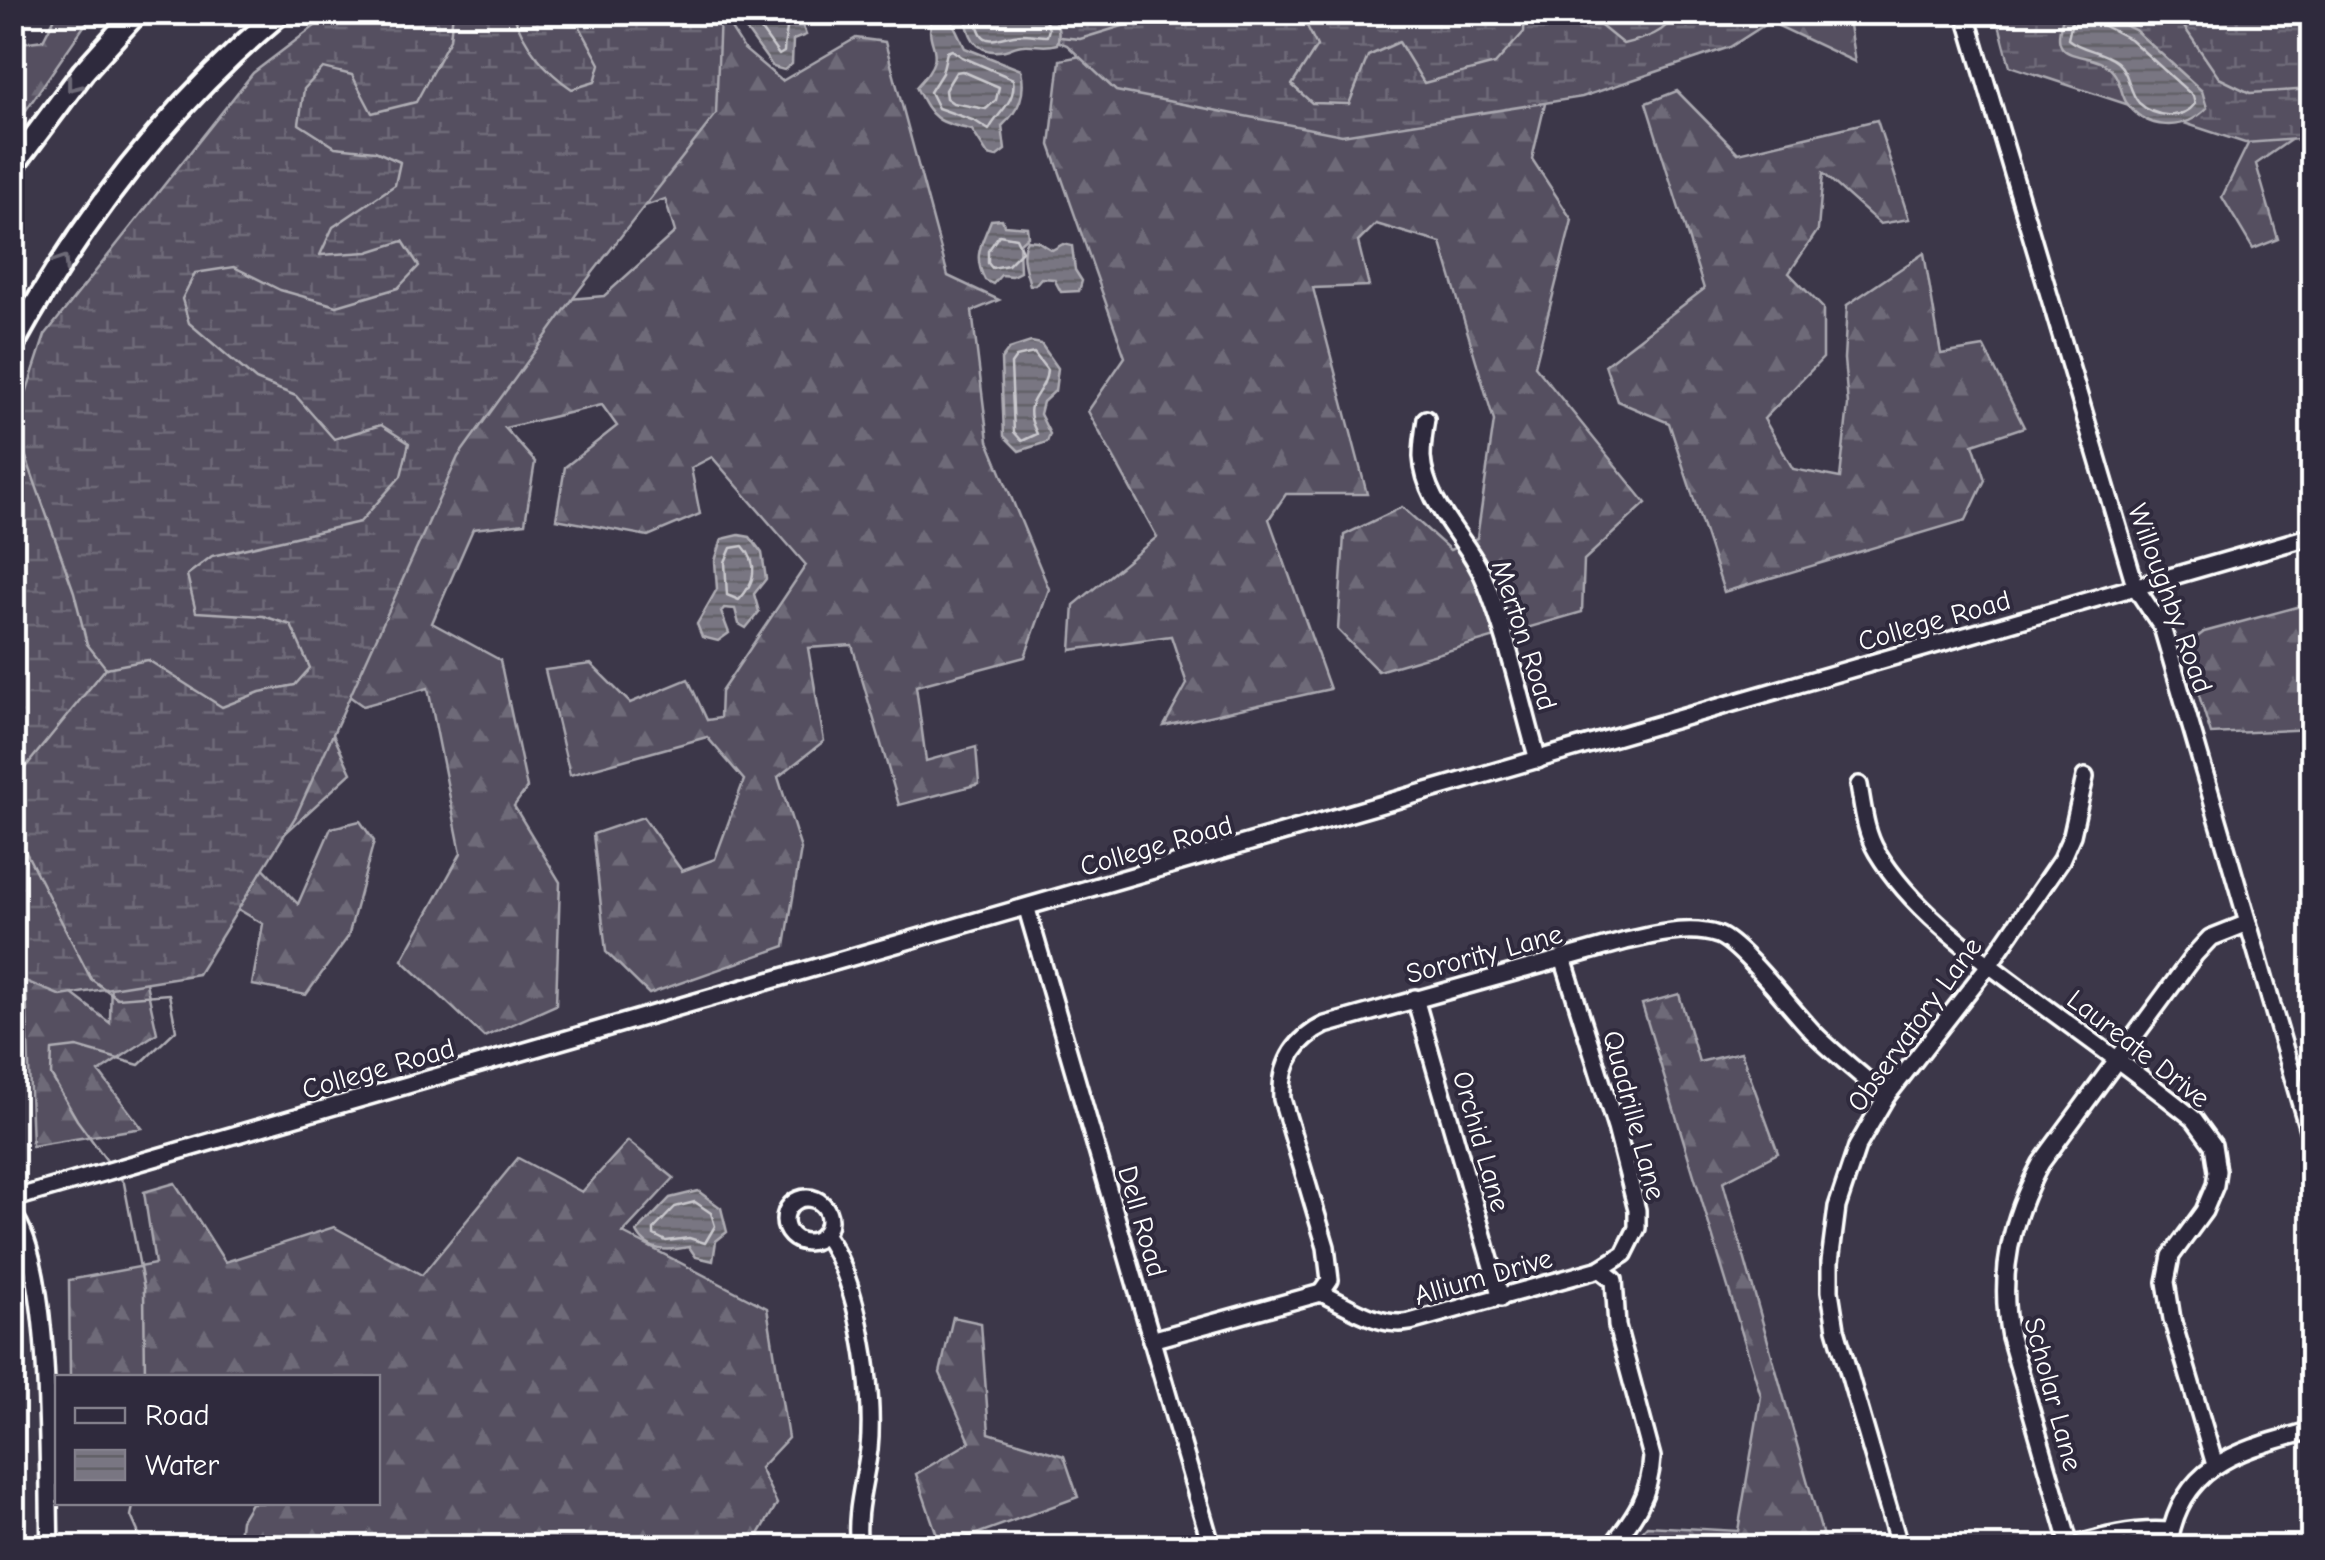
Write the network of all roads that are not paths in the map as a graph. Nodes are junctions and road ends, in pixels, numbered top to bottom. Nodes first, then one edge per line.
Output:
1 (134, 12) edge
2 (281, 12) edge
3 (1964, 12) edge
4 (12, 167) edge
5 (12, 346) edge
6 (1426, 418) dead end
7 (2312, 536) edge
8 (2136, 588) junction
9 (1538, 760) junction
10 (2085, 777) dead end
11 (1859, 785) dead end
12 (1027, 908) junction
13 (2248, 923) junction
14 (1563, 958) junction
15 (1989, 965) junction
16 (1415, 998) junction
17 (2118, 1061) junction
18 (1886, 1097) junction
19 (2312, 1143) edge
20 (12, 1199) edge
21 (12, 1213) edge
22 (824, 1234) dead end
23 (1600, 1269) junction
24 (1322, 1293) junction
25 (1501, 1298) junction
26 (1151, 1340) junction
27 (2312, 1430) edge
28 (2215, 1465) junction
29 (2169, 1539) edge
30 (2068, 1547) edge
31 (50, 1548) edge
32 (859, 1548) edge
33 (1212, 1548) edge
34 (1610, 1548) edge
35 (1900, 1548) edge

1 -> 4 highway
5 -> 2 highway
3 - 8 street, Willoughby Road
6 - 9 street, Merton Road
7 - 8 street, College Road
8 - 9 street, College Road
8 - 13 street, Willoughby Road
9 - 12 street, College Road
10 - 15 street, Observatory Lane
11 - 15 street, Laureate Drive
12 - 20 street, College Road
12 - 26 street, Dell Road
13 - 17 street, Scholar Lane
13 - 19 street, Willoughby Road
14 - 16 street, Sorority Lane
14 - 18 street, Sorority Lane
14 - 23 street, Quadrille Lane
15 - 17 street, Laureate Drive
15 - 18 street, Observatory Lane
16 - 24 street, Sorority Lane
16 - 25 street, Orchid Lane
17 - 28 street, Laureate Drive
17 - 30 street, Scholar Lane
18 - 35 street, Observatory Lane
21 - 31 street
22 - 32 street
23 - 25 street, Allium Drive
23 - 34 street
24 - 25 street, Allium Drive
24 - 26 street
26 - 33 street, Dell Road
27 - 28 street
28 - 29 street
29 - 30 street

